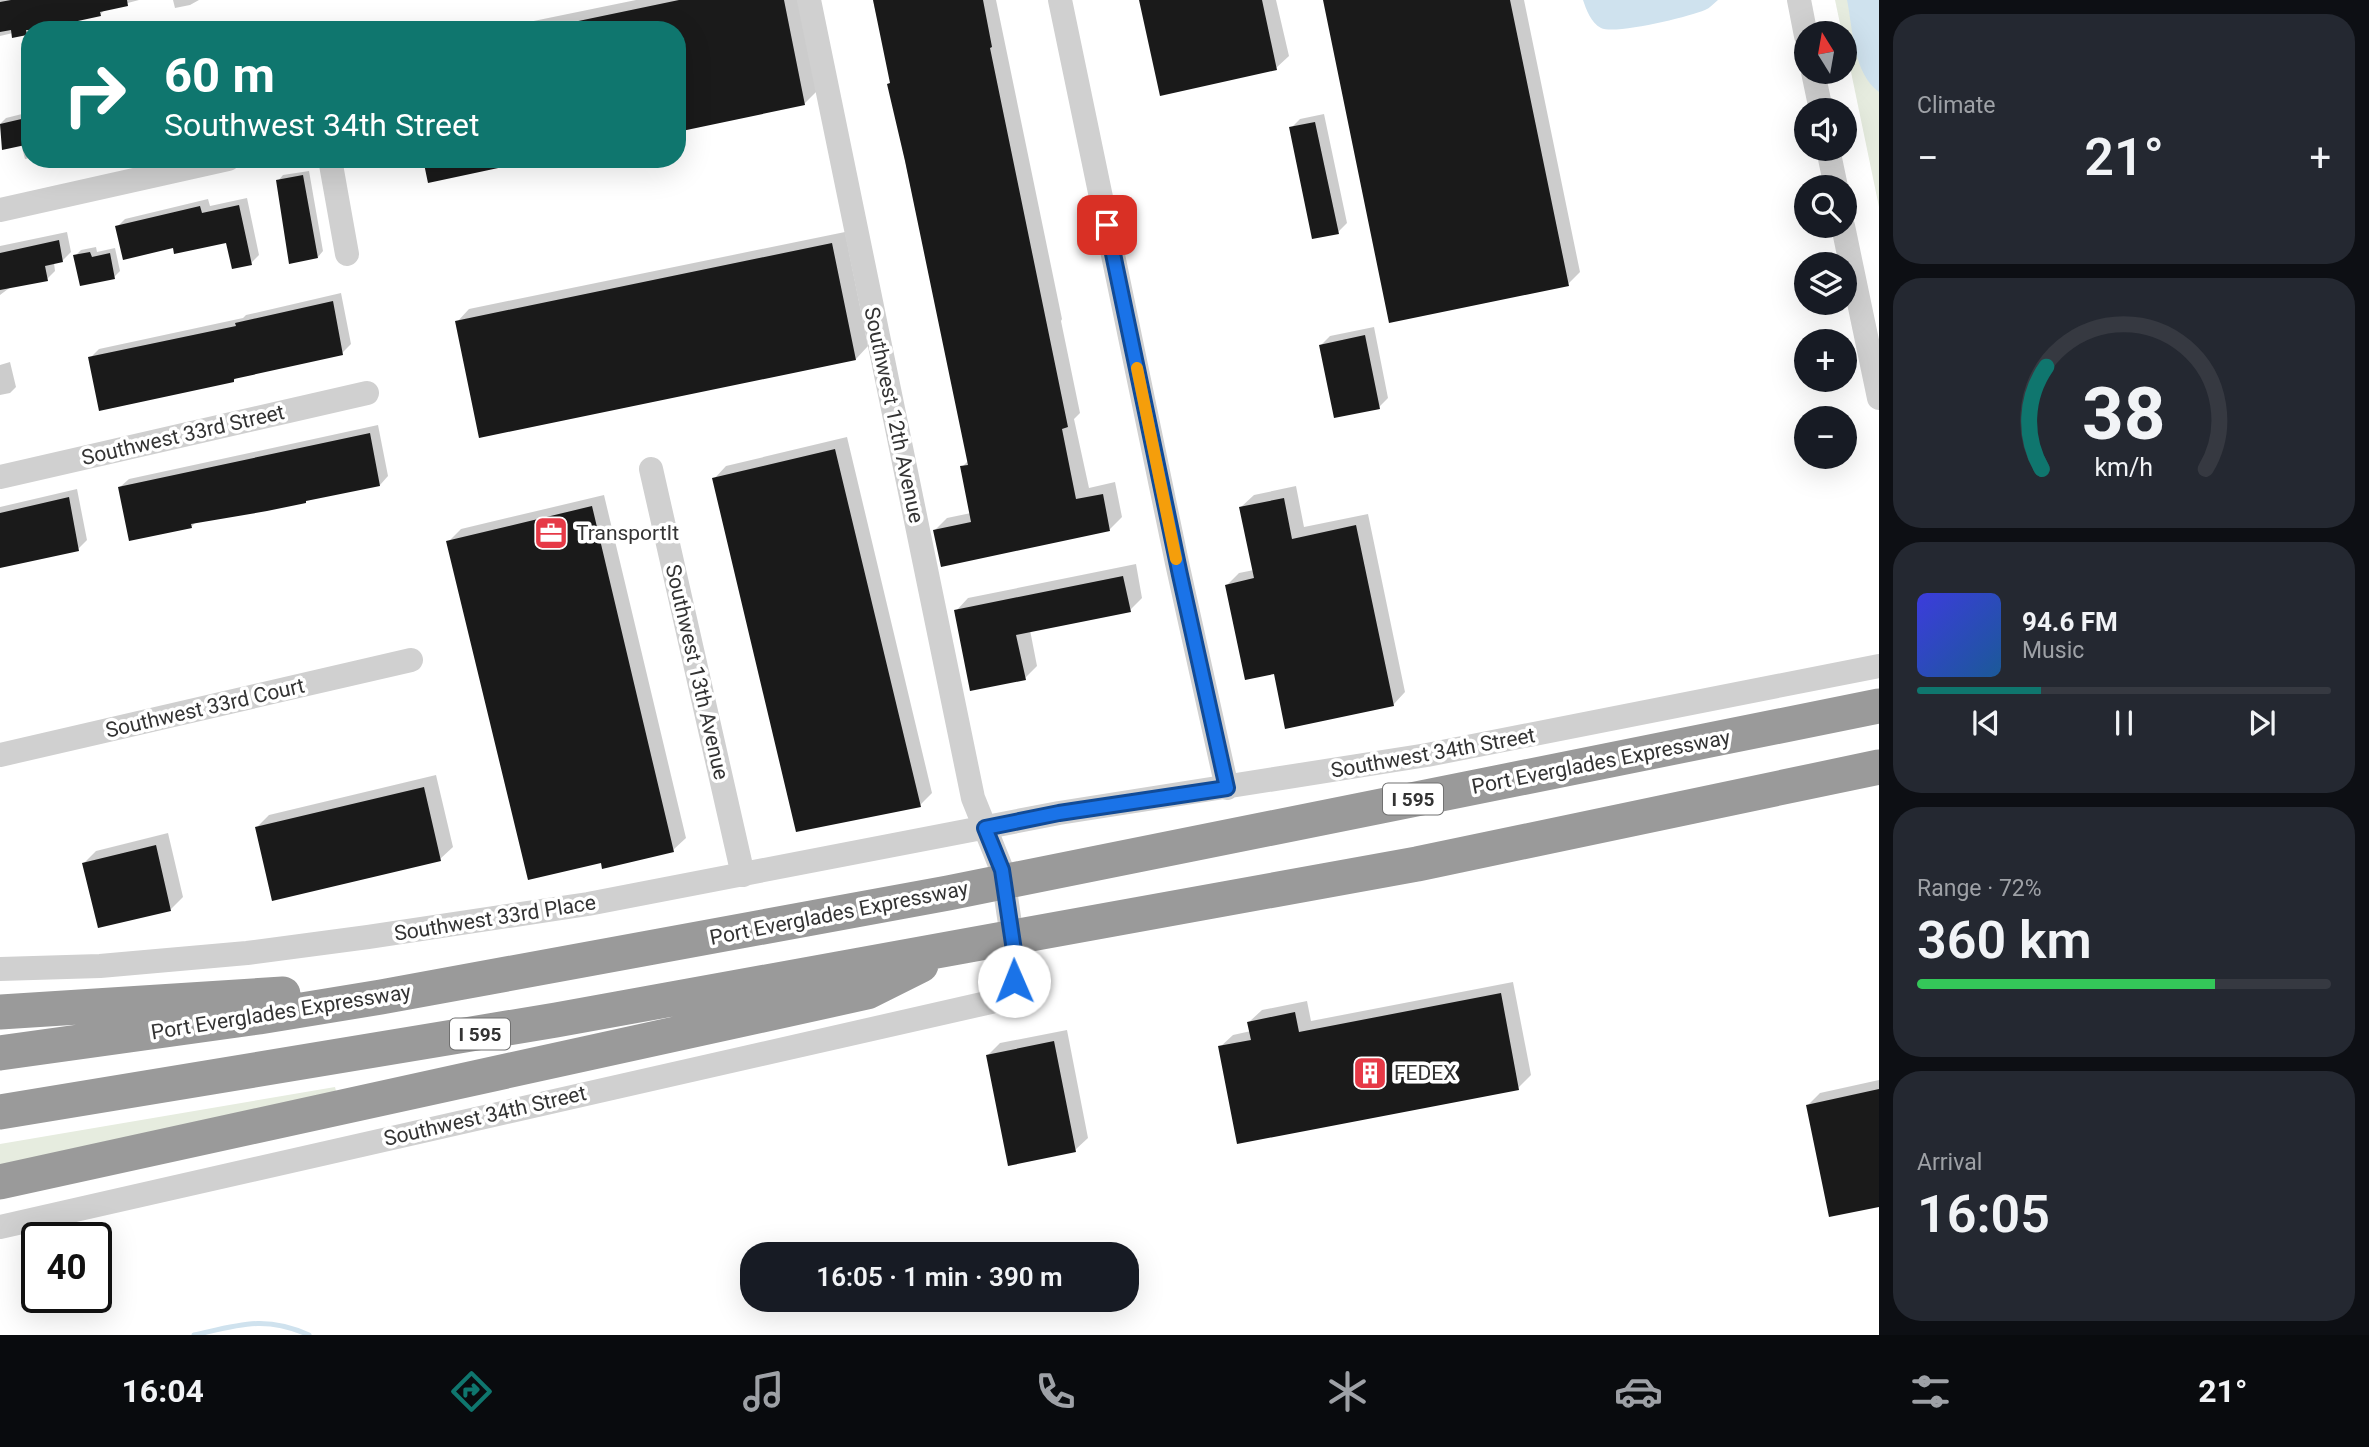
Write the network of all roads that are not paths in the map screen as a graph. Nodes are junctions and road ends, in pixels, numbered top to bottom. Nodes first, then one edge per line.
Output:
1 (809, 0) edge
2 (1060, 0) edge
3 (1798, 0) edge
4 (1803, 21) edge
5 (189, 168) edge
6 (332, 168) edge
7 (0, 211) edge
8 (1846, 238) edge
9 (347, 254) dead end
10 (367, 393) dead end
11 (1879, 398) edge
12 (651, 469) dead end
13 (0, 477) edge
14 (411, 660) dead end
15 (1879, 666) edge
16 (1879, 706) edge
17 (0, 755) edge
18 (1879, 767) edge
19 (1227, 788) junction
20 (985, 828) junction
21 (743, 874) junction
22 (957, 947) junction
23 (0, 969) edge
24 (381, 997) junction
25 (971, 1006) joint
26 (0, 1012) edge
27 (0, 1053) edge
28 (0, 1112) edge
29 (0, 1182) edge
30 (0, 1227) edge

1 - 20 street, Southwest 12th Avenue
2 - 19 street
3 - 4 street
5 - 7 street
6 - 9 street
8 - 11 street
10 - 13 street, Southwest 33rd Street
12 - 21 street, Southwest 13th Avenue
14 - 17 street, Southwest 33rd Court
15 - 19 street, Southwest 34th Street
16 - 24 highway, Port Everglades Expressway / I 595
18 - 22 highway, I 595
19 - 20 street, Southwest 34th Street
20 - 21 street, Southwest 33rd Place
20 - 25 street, Southwest 12th Avenue
21 - 23 street, Southwest 33rd Place
22 - 28 highway, I 595
22 - 29 highway
24 - 26 highway
24 - 27 highway, Port Everglades Expressway / I 595
25 - 30 street, Southwest 34th Street

